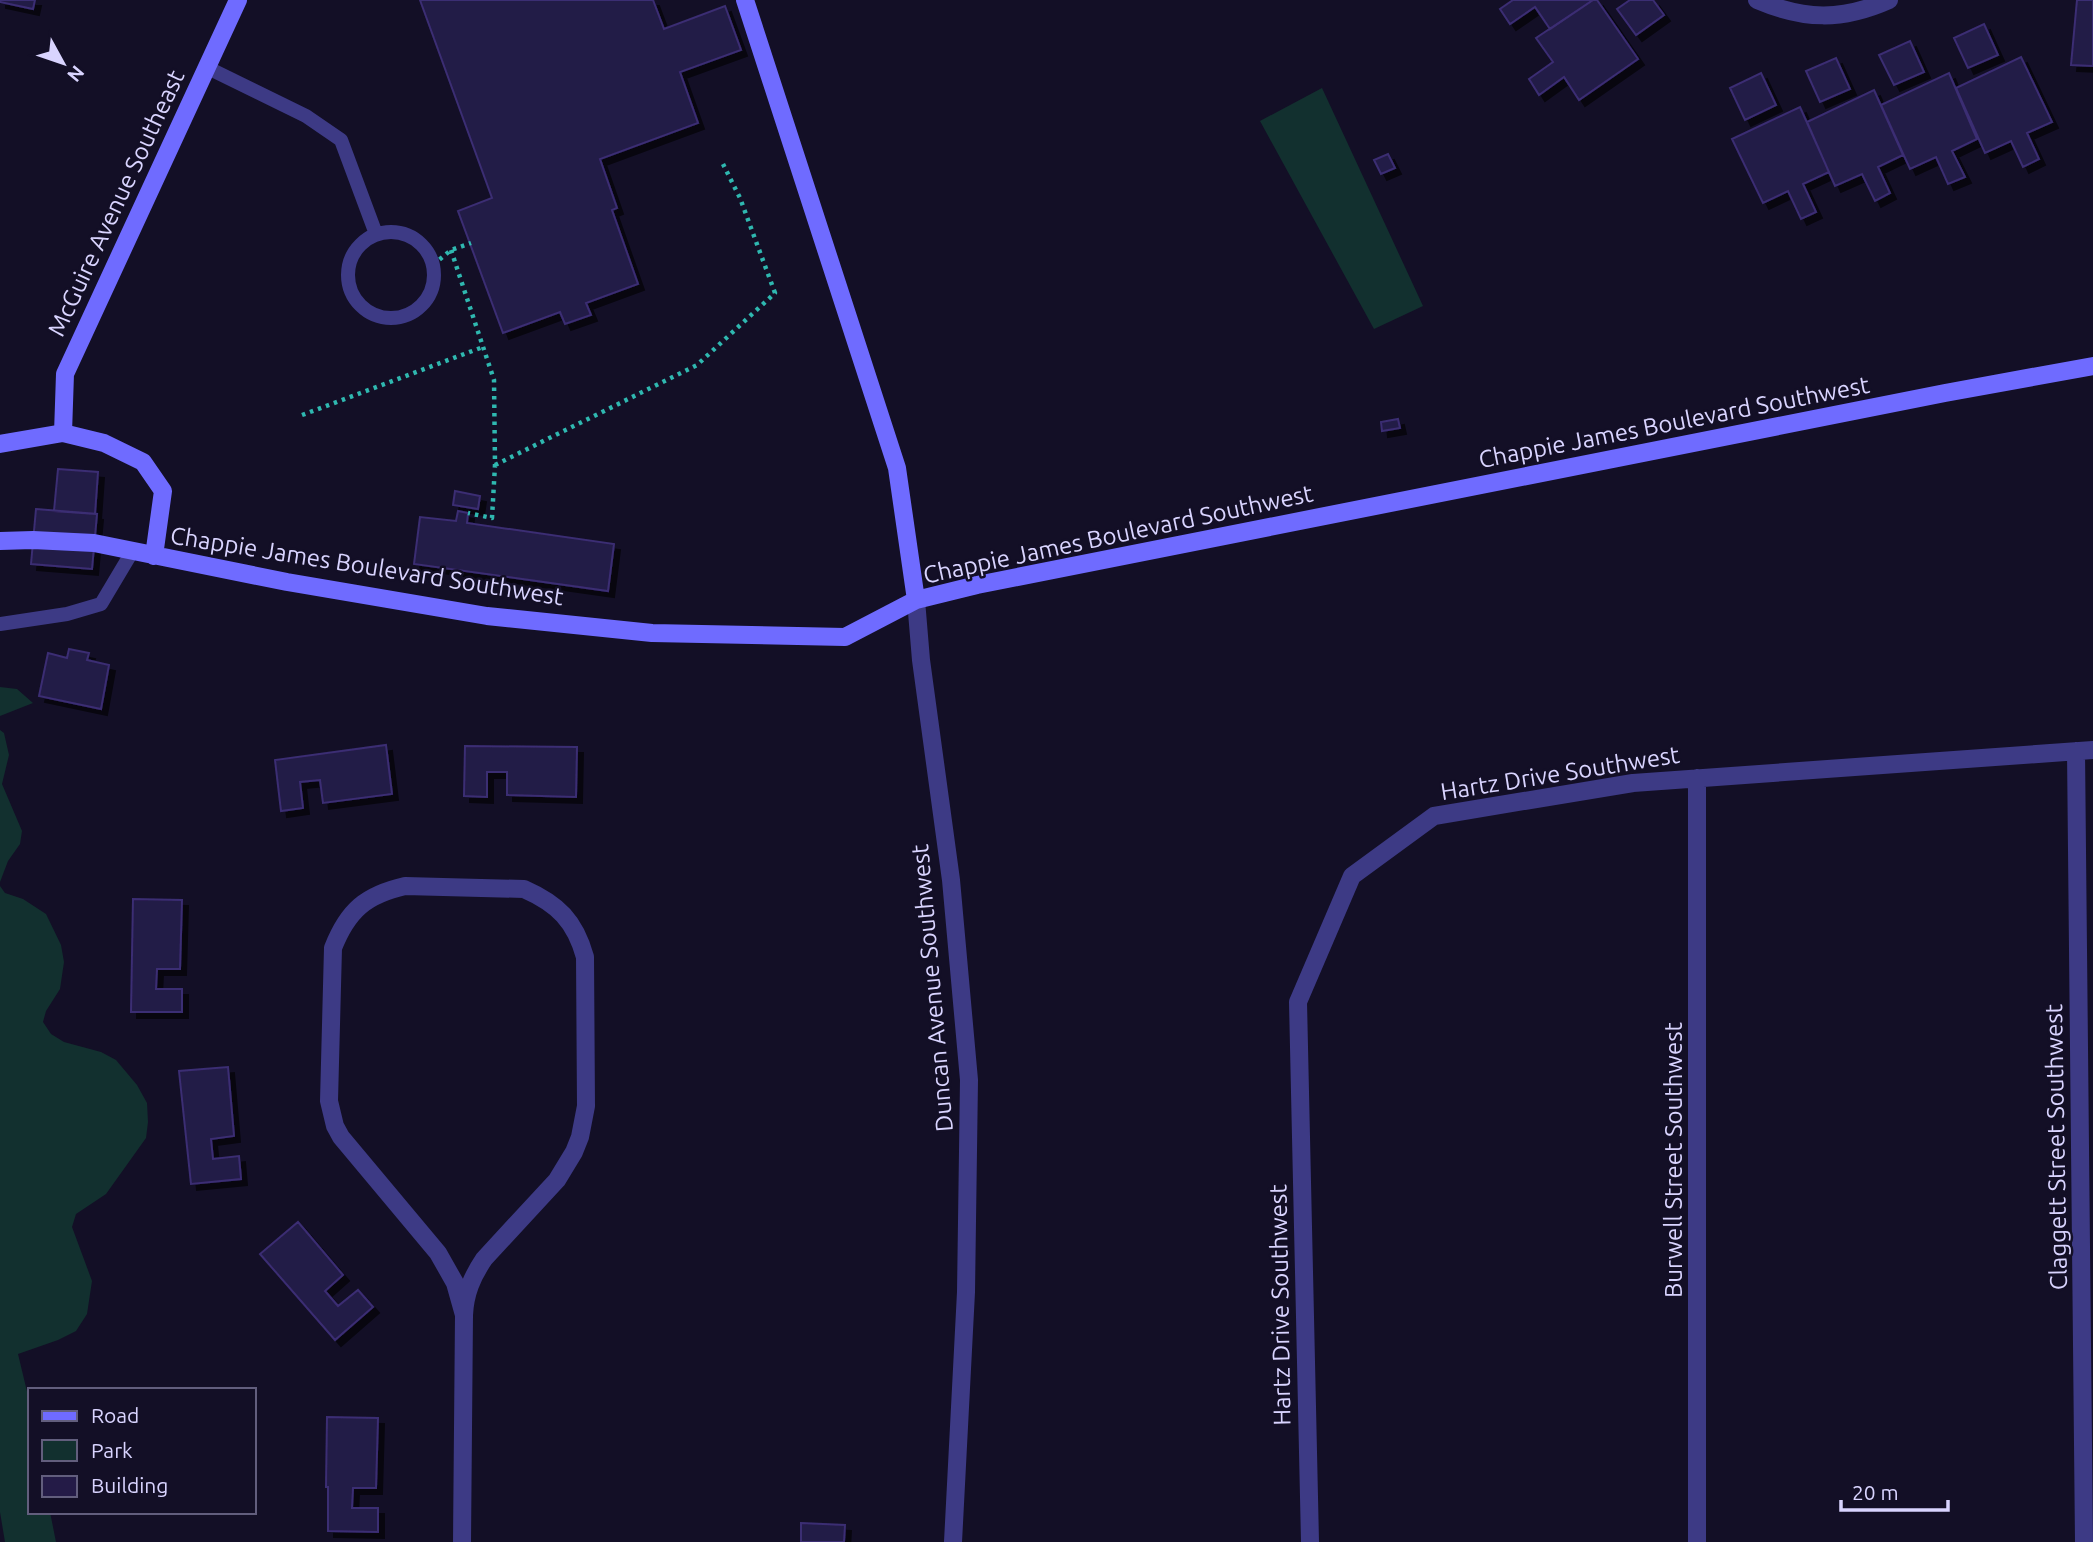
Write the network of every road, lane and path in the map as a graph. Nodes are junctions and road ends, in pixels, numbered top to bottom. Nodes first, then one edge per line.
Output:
1 (238, 0) edge
2 (745, 0) edge
3 (1757, 0) edge
4 (1889, 0) edge
5 (206, 66) junction
6 (723, 164) dead end
7 (376, 234) junction
8 (471, 243) dead end
9 (451, 250) junction
10 (433, 265) junction
11 (483, 347) junction
12 (2093, 366) edge
13 (302, 415) dead end
14 (63, 433) junction
15 (0, 444) edge
16 (495, 465) junction
17 (468, 513) dead end
18 (0, 541) edge
19 (132, 552) junction
20 (154, 556) junction
21 (916, 600) junction
22 (0, 624) edge
23 (2085, 750) edge
24 (1697, 778) junction
25 (464, 1315) junction
26 (462, 1542) edge
27 (953, 1542) edge
28 (1310, 1542) edge
29 (1697, 1542) edge
30 (2084, 1542) edge

1 - 5 street, McGuire Avenue Southeast
2 - 21 street
3 - 4 street
5 - 7 lane
5 - 14 street, McGuire Avenue Southeast
6 - 16 path
7 - 10 lane
7 - 10 lane
8 - 9 path
9 - 10 path
9 - 11 path
11 - 13 path
11 - 16 path
12 - 21 street, Chappie James Boulevard Southwest
14 - 15 street, Chappie James Boulevard Southwest
14 - 20 street, Chappie James Boulevard Southwest
16 - 17 path
18 - 19 street, Chappie James Boulevard Southwest
19 - 20 street, Chappie James Boulevard Southwest
19 - 22 lane
20 - 21 street, Chappie James Boulevard Southwest
21 - 27 street, Duncan Avenue Southwest
23 - 24 street, Hartz Drive Southwest
23 - 30 street, Claggett Street Southwest
24 - 28 street, Hartz Drive Southwest
24 - 29 street, Burwell Street Southwest
25 - 25 street
25 - 26 street

